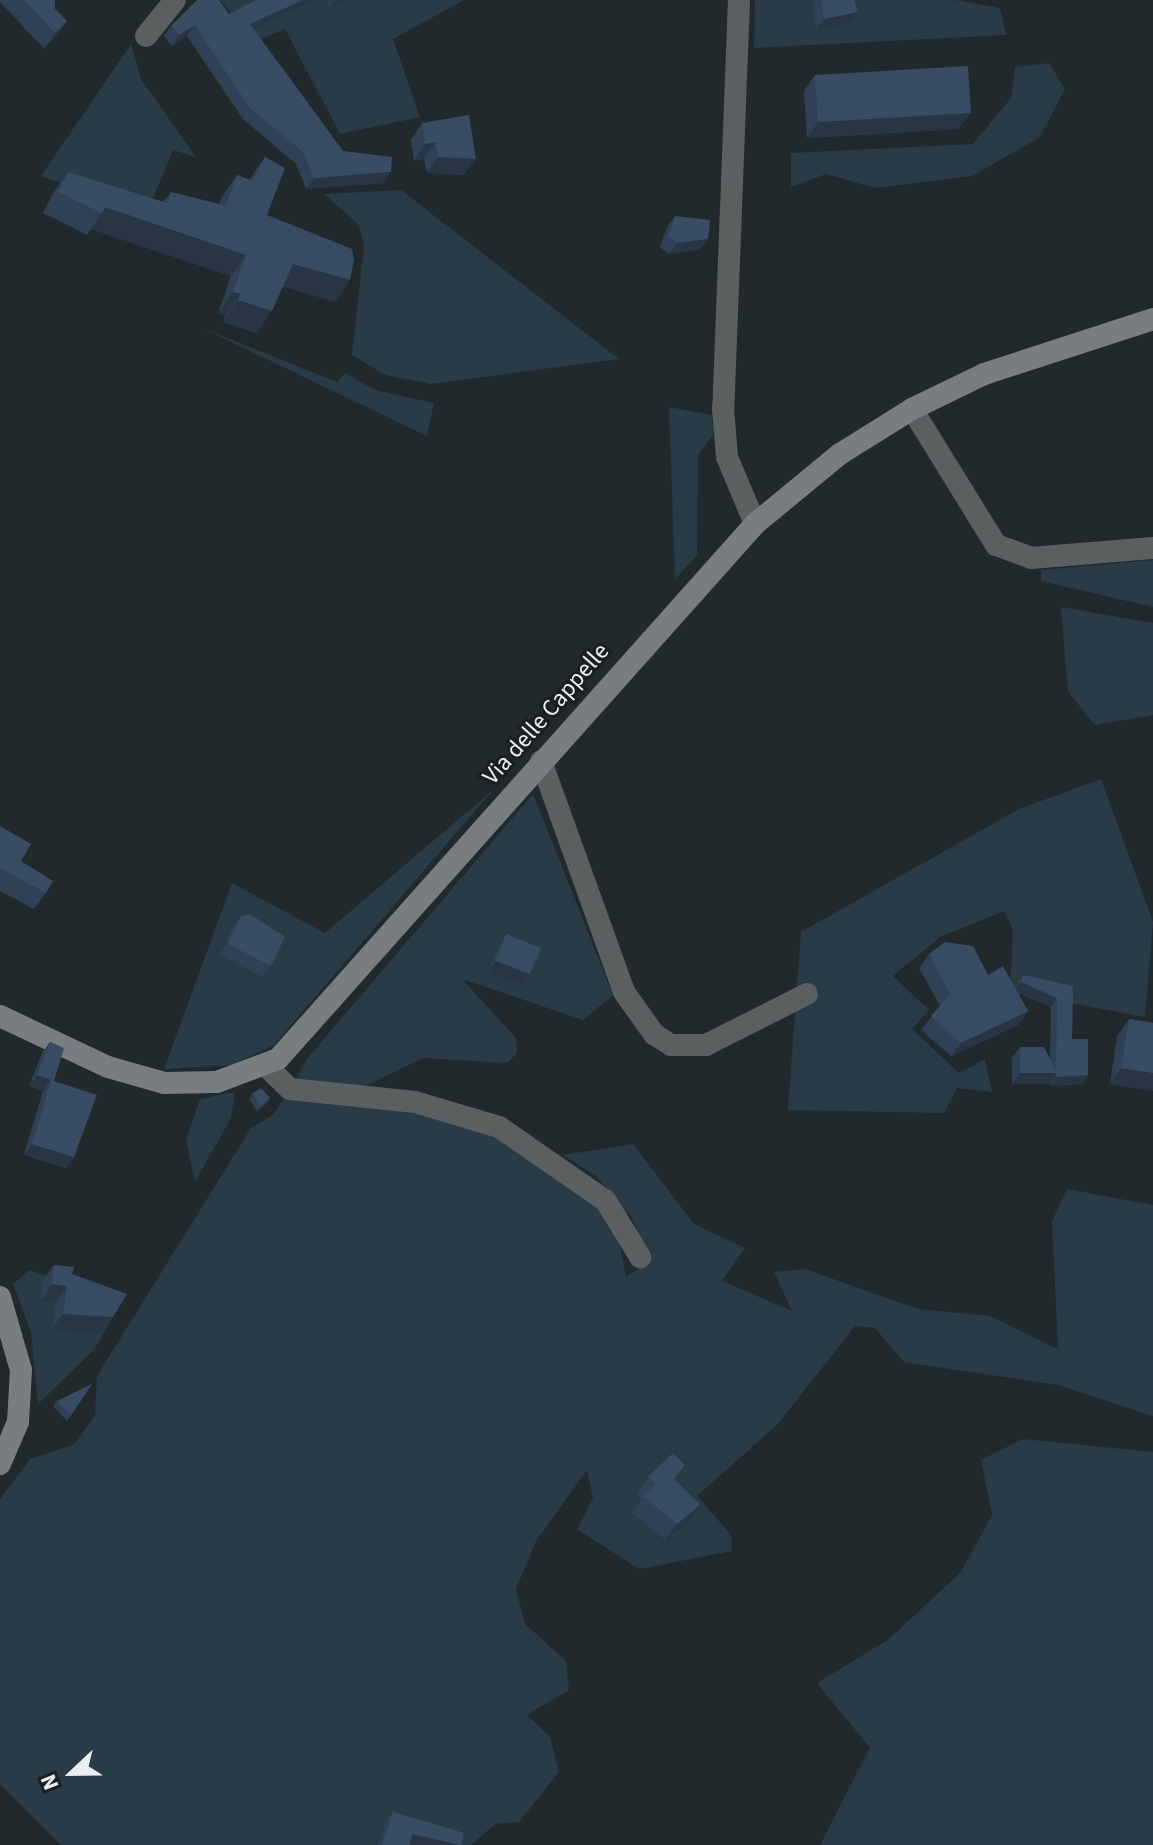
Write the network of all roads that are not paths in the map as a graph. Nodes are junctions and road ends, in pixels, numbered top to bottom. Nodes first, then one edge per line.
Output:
1 (175, 0) edge
2 (739, 0) edge
3 (146, 36) dead end
4 (1153, 319) edge
5 (912, 409) junction
6 (755, 524) junction
7 (1153, 548) edge
8 (541, 761) junction
9 (807, 994) dead end
10 (0, 1016) edge
11 (266, 1066) junction
12 (640, 1257) dead end
13 (0, 1297) edge
14 (0, 1464) edge

1 - 3 street
2 - 6 street
4 - 5 main road, Via delle Cappelle
5 - 6 main road, Via delle Cappelle
5 - 7 street
6 - 8 main road, Via delle Cappelle
8 - 9 street
8 - 11 main road, Via delle Cappelle
10 - 11 main road, Via delle Cappelle
11 - 12 street
13 - 14 main road

